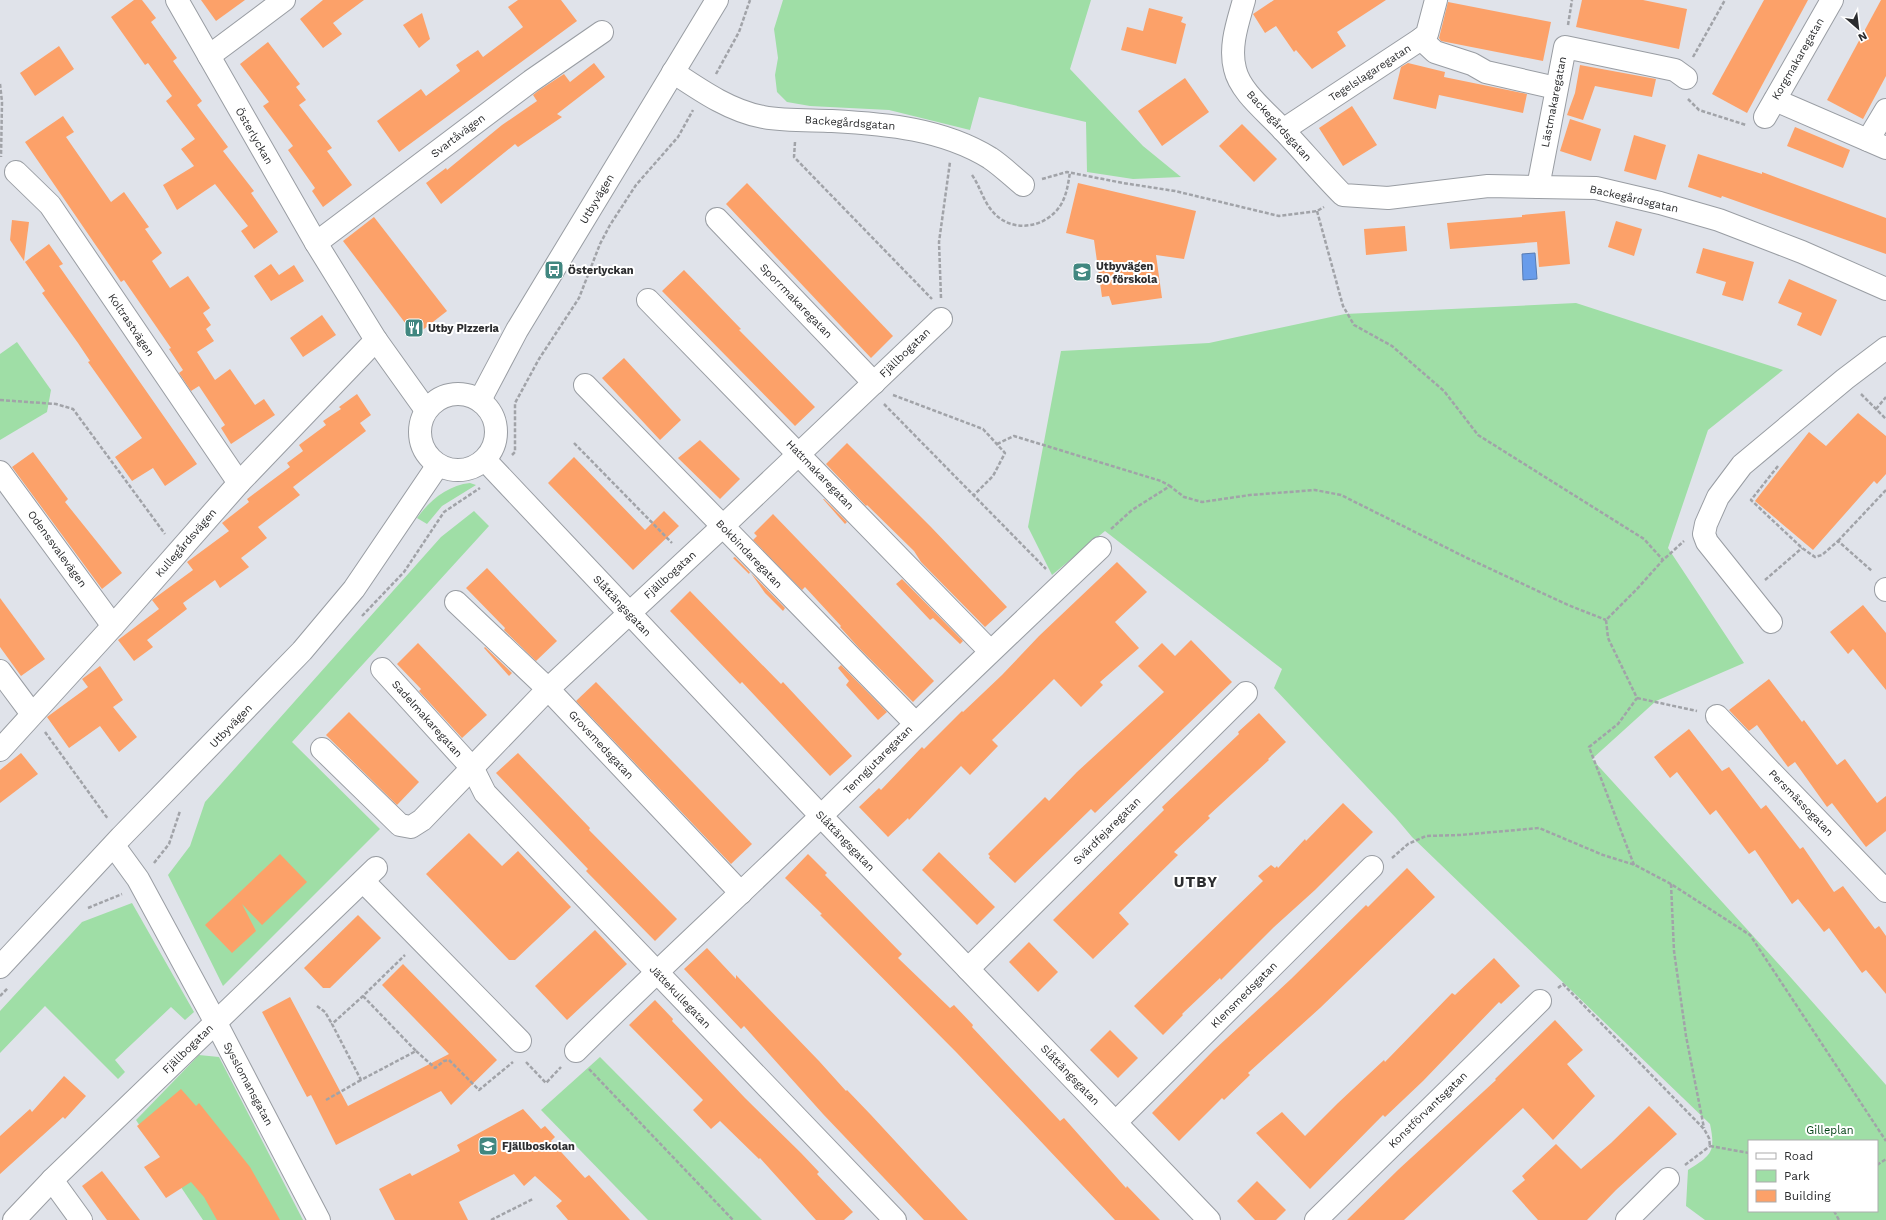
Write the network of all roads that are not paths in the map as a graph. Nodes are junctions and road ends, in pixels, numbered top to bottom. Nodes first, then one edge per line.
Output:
1 (177, 0) edge
2 (284, 0) edge
3 (717, 0) edge
4 (1244, 0) edge
5 (1436, 0) edge
6 (1832, 0) edge
7 (602, 32) dead end
8 (1421, 39) junction
9 (209, 56) junction
10 (673, 72) junction
11 (1686, 78) road end
12 (1556, 88) junction
13 (1886, 110) edge
14 (1283, 130) junction
15 (1877, 144) edge
16 (8, 166) road end
17 (1023, 185) road end
18 (1538, 186) junction
19 (717, 219) dead end
20 (316, 243) junction
21 (1886, 289) edge
22 (648, 300) dead end
23 (940, 314) road end
24 (376, 340) junction
25 (1886, 348) edge
26 (585, 385) dead end
27 (873, 389) junction
28 (480, 400) junction
29 (426, 410) junction
30 (799, 454) junction
31 (485, 460) junction
32 (438, 465) junction
33 (0, 472) edge
34 (239, 483) junction
35 (722, 527) junction
36 (1100, 548) road end
37 (456, 602) dead end
38 (628, 613) junction
39 (1771, 622) dead end
40 (113, 626) junction
41 (990, 651) junction
42 (382, 669) dead end
43 (0, 671) edge
44 (548, 689) junction
45 (1246, 693) dead end
46 (32, 714) junction
47 (1717, 716) road end
48 (915, 723) junction
49 (322, 749) dead end
50 (0, 750) edge
51 (473, 769) junction
52 (821, 816) junction
53 (117, 842) junction
54 (1372, 867) road end
55 (1886, 891) edge
56 (741, 893) junction
57 (0, 967) edge
58 (968, 969) junction
59 (656, 972) junction
60 (1540, 1001) road end
61 (216, 1022) junction
62 (520, 1048) road end
63 (576, 1051) road end
64 (1116, 1122) junction
65 (1668, 1179) road end
66 (52, 1180) junction
67 (14, 1220) edge
68 (81, 1220) edge
69 (319, 1220) edge
70 (895, 1220) edge
71 (1209, 1220) edge
72 (1316, 1220) edge
73 (1627, 1220) edge

1 - 9 street, Österlyckan
2 - 9 street
3 - 10 street, Utbyvägen
4 - 14 street, Backegårdsgatan
5 - 8 street, Tegelslagaregatan
6 - 15 street, Korgmakaregatan
7 - 20 street, Svartåvägen
8 - 12 street
8 - 14 street, Tegelslagaregatan
9 - 20 street, Österlyckan
10 - 17 street, Backegårdsgatan
10 - 28 street, Utbyvägen
11 - 12 street, Lästmakaregatan
12 - 18 street, Lästmakaregatan
13 - 15 street
14 - 18 street, Backegårdsgatan
16 - 34 street, Koltrastvägen
18 - 21 street, Backegårdsgatan
19 - 27 street, Sporrmakaregatan
20 - 24 street, Österlyckan
22 - 30 street, Hattmakaregatan
23 - 27 street, Fjällbogatan
24 - 29 street, Österlyckan
24 - 34 street, Kullegårdsvägen
25 - 39 street
26 - 35 street, Bokbindaregatan
27 - 30 street, Fjällbogatan
28 - 29 street
28 - 31 street
29 - 32 street
30 - 35 street, Fjällbogatan
30 - 41 street, Hattmakaregatan
31 - 32 street
31 - 38 street, Slåttängsgatan
32 - 53 street, Utbyvägen
33 - 40 street, Odenssvalevägen
34 - 40 street, Kullegårdsvägen
35 - 38 street, Fjällbogatan
35 - 48 street, Bokbindaregatan
36 - 41 street, Tenngjutaregatan
37 - 44 street, Grovsmedsgatan
38 - 44 street, Fjällbogatan
38 - 52 street, Slåttängsgatan
40 - 46 street, Kullegårdsvägen
41 - 48 street, Tenngjutaregatan
42 - 51 street, Sadelmakaregatan
43 - 46 street
44 - 51 street, Fjällbogatan
44 - 56 street, Grovsmedsgatan
45 - 58 street, Svärdfejaregatan
46 - 50 street, Kullegårdsvägen
47 - 55 street, Persmässogatan
48 - 52 street, Tenngjutaregatan
49 - 51 street, Fjällbogatan
51 - 59 street, Jättekullegatan
52 - 56 street, Tenngjutaregatan
52 - 58 street, Slåttängsgatan
53 - 57 street, Utbyvägen
53 - 61 street, Sysslomansgatan
54 - 64 street, Klensmedsgatan
56 - 59 street, Tenngjutaregatan
58 - 64 street, Slåttängsgatan
59 - 63 street, Tenngjutaregatan
59 - 70 street, Jättekullegatan
60 - 72 street, Konstförvantsgatan
61 - 62 street, Fjällbogatan
61 - 66 street, Fjällbogatan
61 - 69 street, Sysslomansgatan
64 - 71 street, Slåttängsgatan
65 - 73 street
66 - 67 street, Fjällbogatan
66 - 68 street

